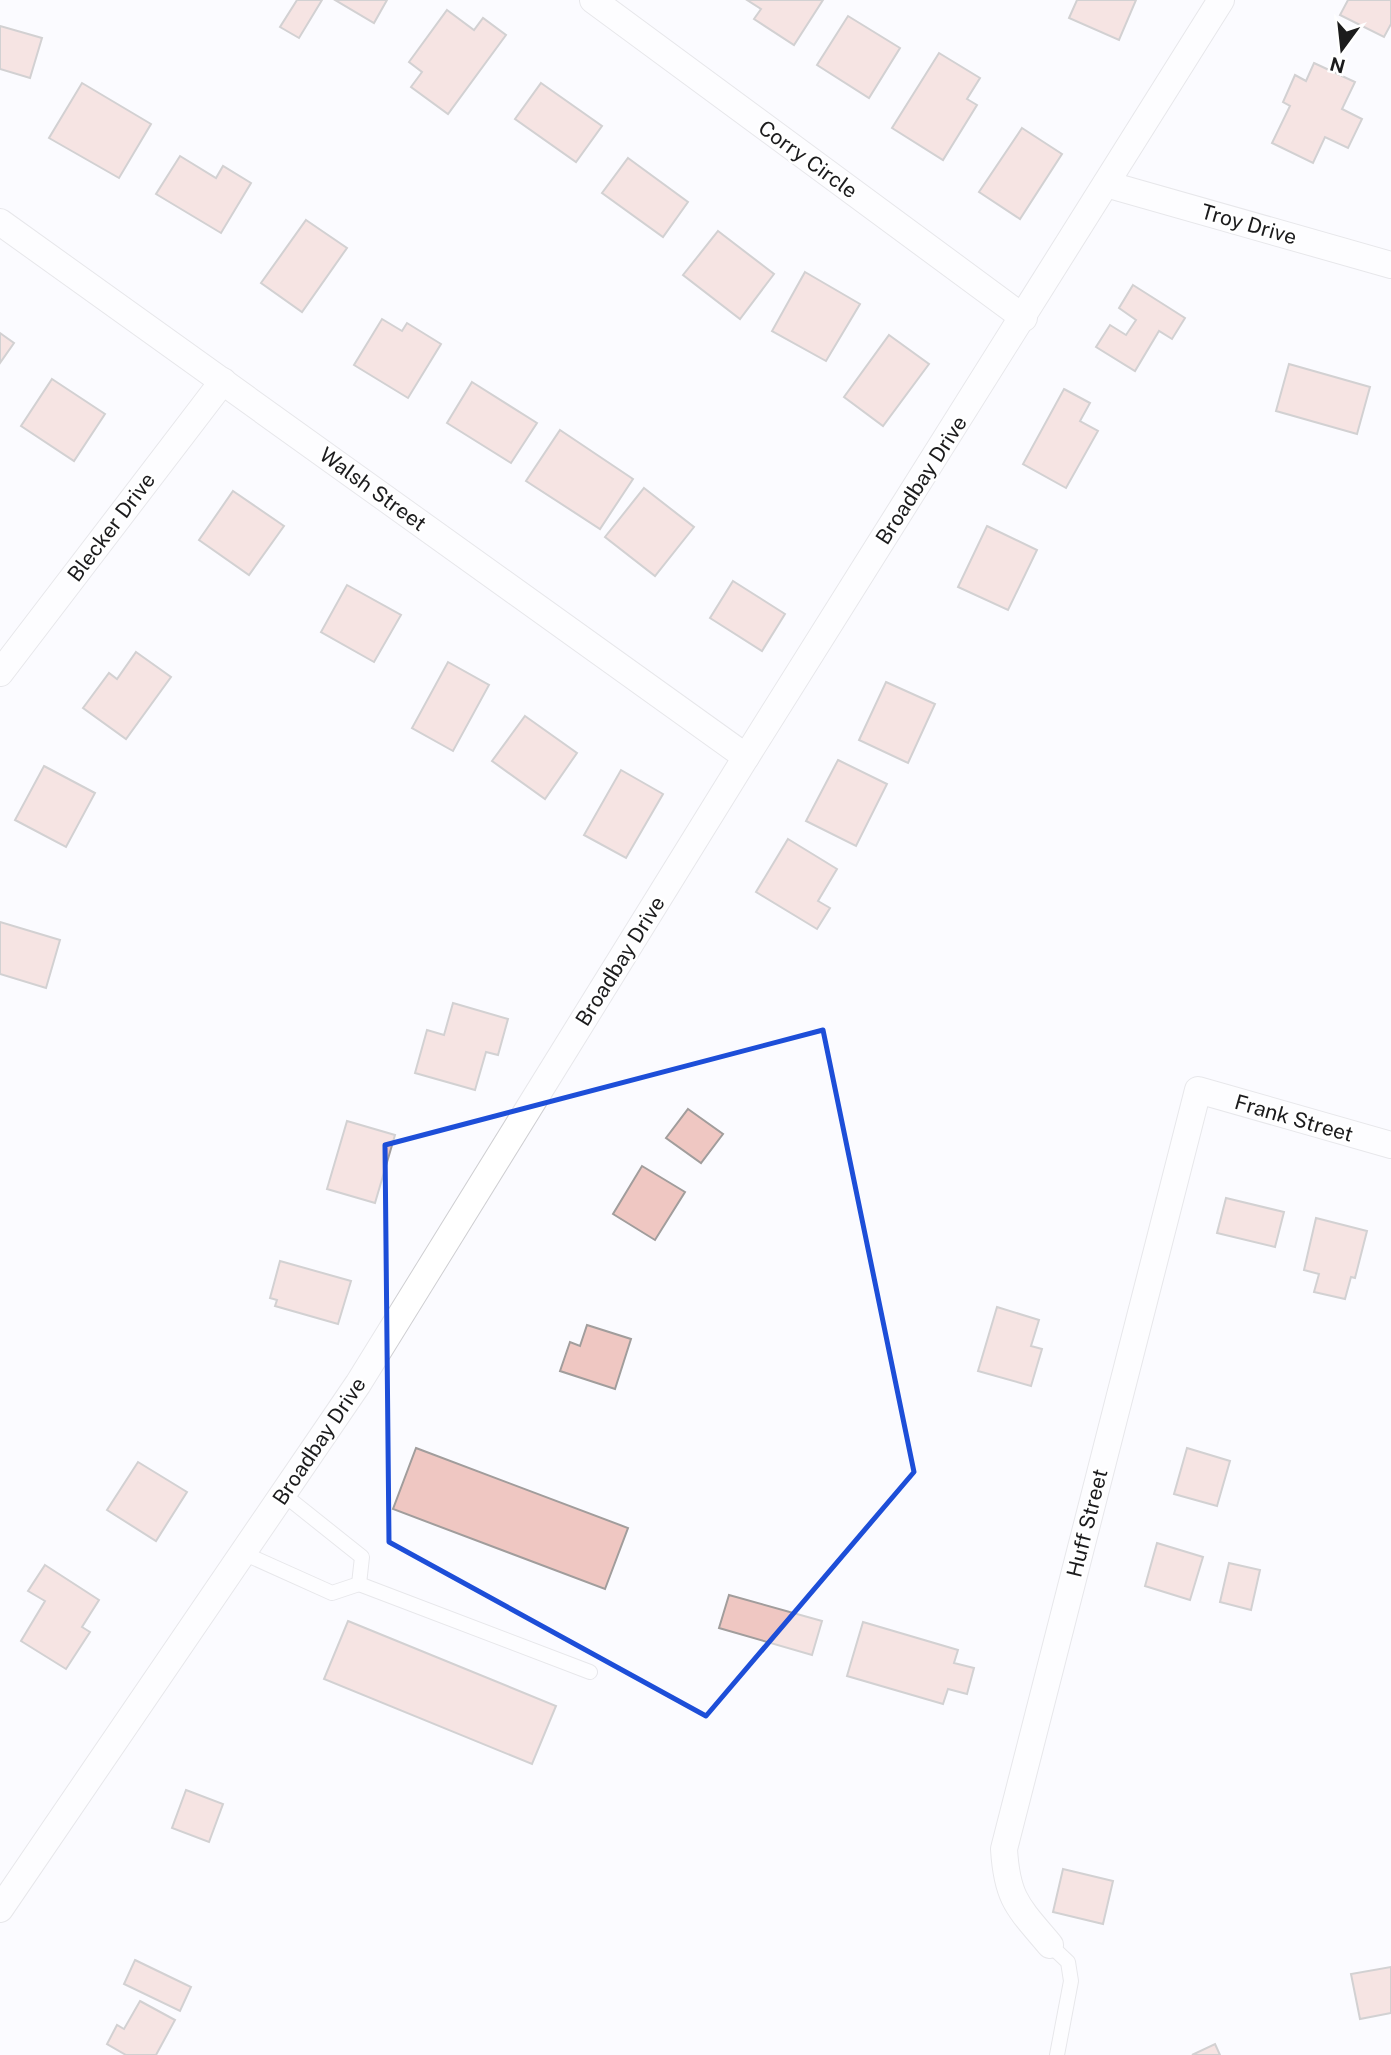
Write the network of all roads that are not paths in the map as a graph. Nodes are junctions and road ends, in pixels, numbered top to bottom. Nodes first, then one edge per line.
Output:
1 (593, 0) edge
2 (1222, 0) edge
3 (1106, 184) junction
4 (0, 222) edge
5 (1391, 264) edge
6 (1024, 318) junction
7 (223, 381) junction
8 (0, 673) edge
9 (746, 757) junction
10 (1198, 1090) joint
11 (1391, 1145) edge
12 (283, 1494) junction
13 (243, 1553) junction
14 (359, 1584) junction
15 (590, 1672) dead end
16 (0, 1909) edge
17 (1050, 1944) joint
18 (1057, 2055) edge

1 - 6 street, Corry Circle
2 - 3 street, Broadbay Drive
3 - 5 street, Troy Drive
3 - 6 street, Broadbay Drive
4 - 7 street, Walsh Street
6 - 9 street, Broadbay Drive
7 - 8 street, Blecker Drive
7 - 9 street, Walsh Street
9 - 12 street, Broadbay Drive
10 - 11 street, Frank Street
10 - 17 street, Huff Street
12 - 13 street, Broadbay Drive
12 - 14 lane
13 - 14 lane
13 - 16 street, Broadbay Drive
14 - 15 lane
17 - 18 lane

